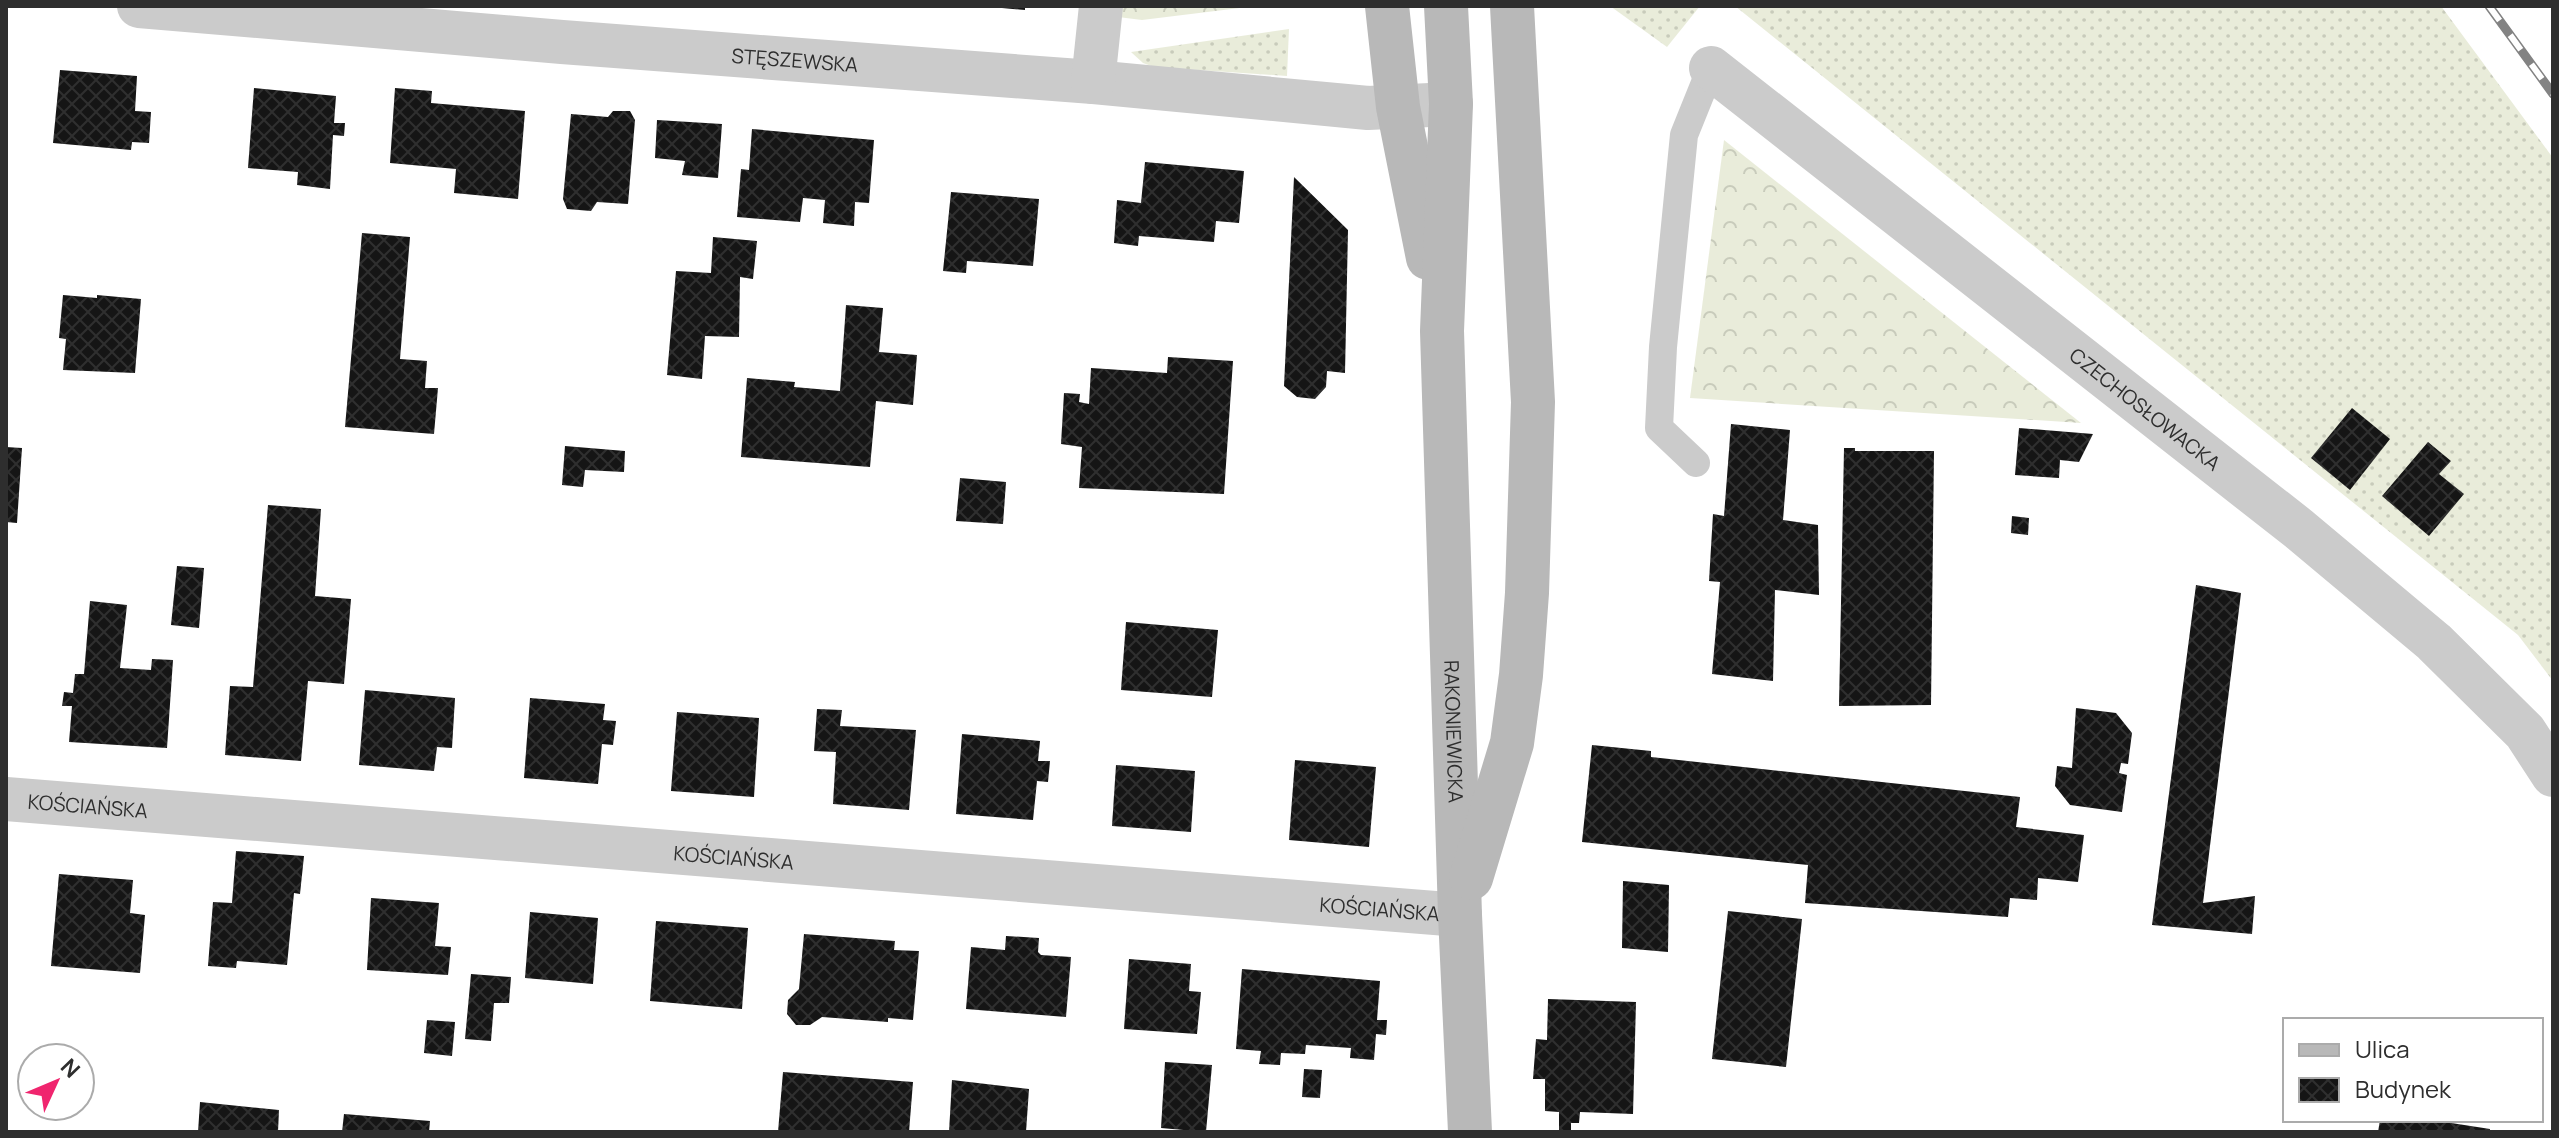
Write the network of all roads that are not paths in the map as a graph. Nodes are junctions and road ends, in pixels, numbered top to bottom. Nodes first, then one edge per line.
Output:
1 (139, 6) edge
2 (1101, 6) edge
3 (1387, 6) edge
4 (1446, 6) edge
5 (1512, 6) edge
6 (1711, 68) joint
7 (1093, 82) junction
8 (1451, 104) junction
9 (1398, 107) junction
10 (1442, 331) junction
11 (1696, 463) dead end
12 (2553, 775) edge
13 (6, 799) edge
14 (1460, 915) junction
15 (1470, 1132) edge

1 - 7 street, STĘSZEWSKA
2 - 7 street
3 - 9 street, RAKONIEWICKA
4 - 8 street, RAKONIEWICKA
5 - 14 street
6 - 11 lane
6 - 12 street, CZECHOSŁOWACKA
7 - 9 street, STĘSZEWSKA
8 - 9 street, STĘSZEWSKA
8 - 10 street, RAKONIEWICKA
9 - 10 street, RAKONIEWICKA
10 - 14 street, RAKONIEWICKA
13 - 14 street, KOŚCIAŃSKA
14 - 15 street, RAKONIEWICKA

